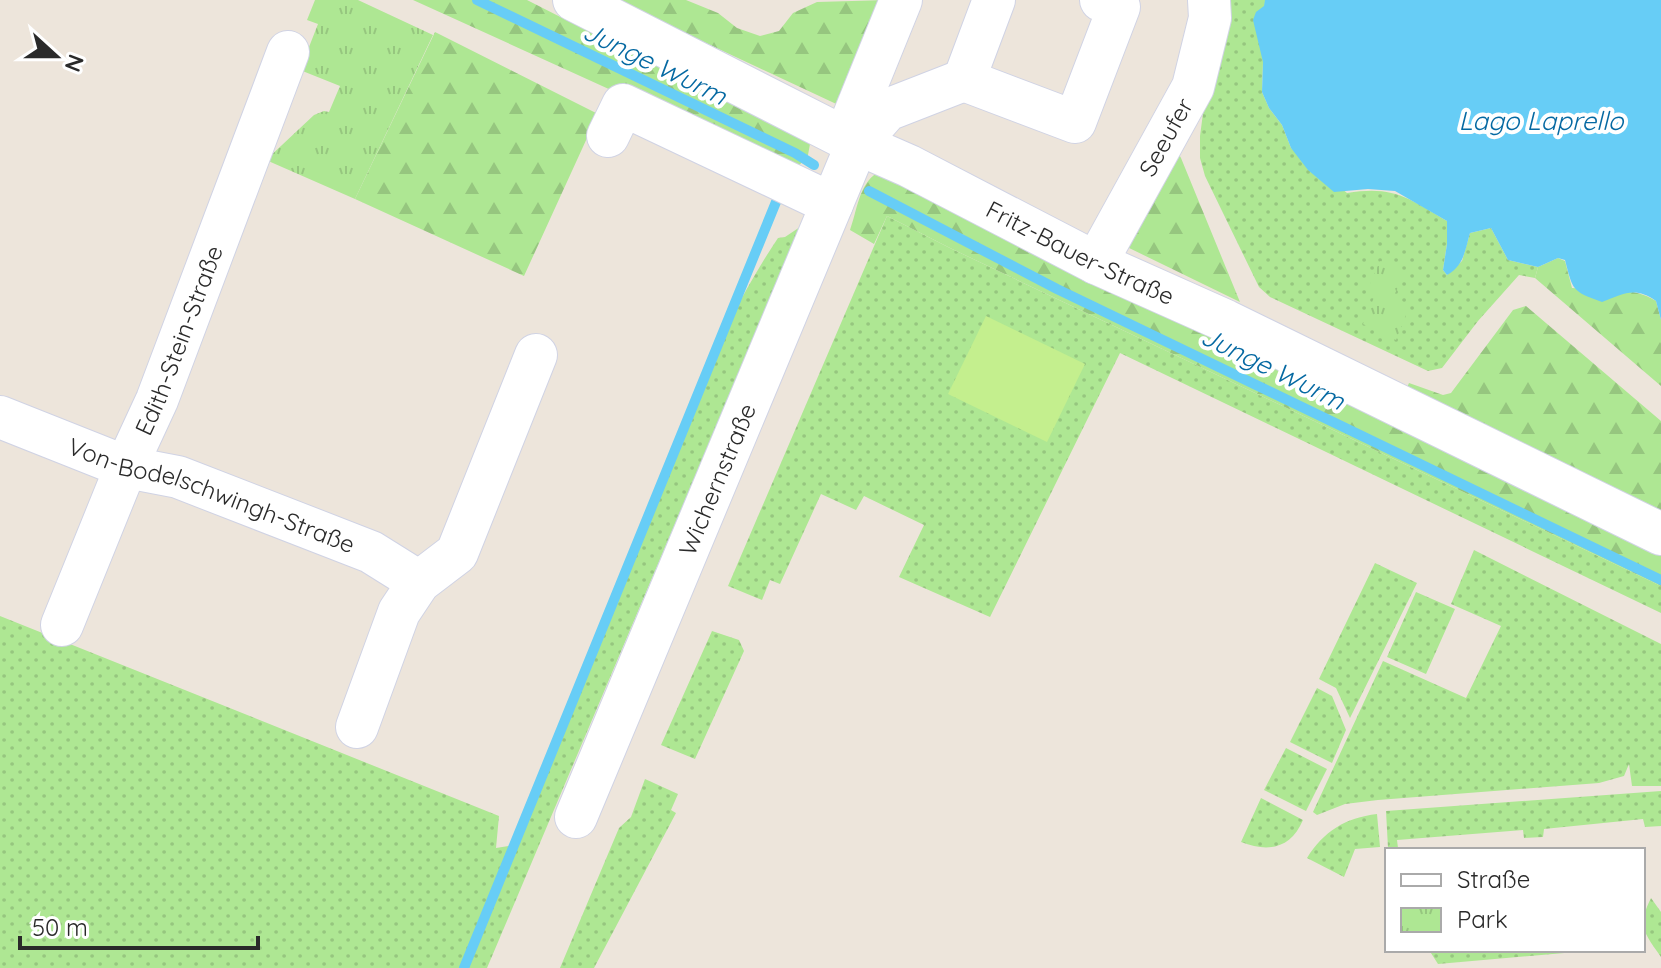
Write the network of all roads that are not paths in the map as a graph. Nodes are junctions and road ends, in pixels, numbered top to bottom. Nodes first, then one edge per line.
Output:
1 (574, 0) edge
2 (901, 0) edge
3 (994, 0) edge
4 (1101, 0) edge
5 (1209, 0) edge
6 (288, 52) dead end
7 (964, 80) junction
8 (608, 136) dead end
9 (851, 141) junction
10 (832, 204) junction
11 (1096, 263) junction
12 (536, 355) dead end
13 (0, 417) edge
14 (126, 467) junction
15 (1661, 534) edge
16 (419, 582) junction
17 (62, 625) dead end
18 (357, 727) dead end
19 (576, 817) dead end

1 - 9 street, Fritz-Bauer-Straße
2 - 9 street
3 - 7 street
4 - 7 street
5 - 11 street, Seeufer
6 - 14 street, Edith-Stein-Straße
7 - 9 street
8 - 10 street
9 - 10 street, Wichernstraße
9 - 11 street, Fritz-Bauer-Straße
10 - 19 street, Wichernstraße
11 - 15 street, Fritz-Bauer-Straße
12 - 16 street
13 - 14 street, Von-Bodelschwingh-Straße
14 - 16 street, Von-Bodelschwingh-Straße
14 - 17 street, Edith-Stein-Straße
16 - 18 street

